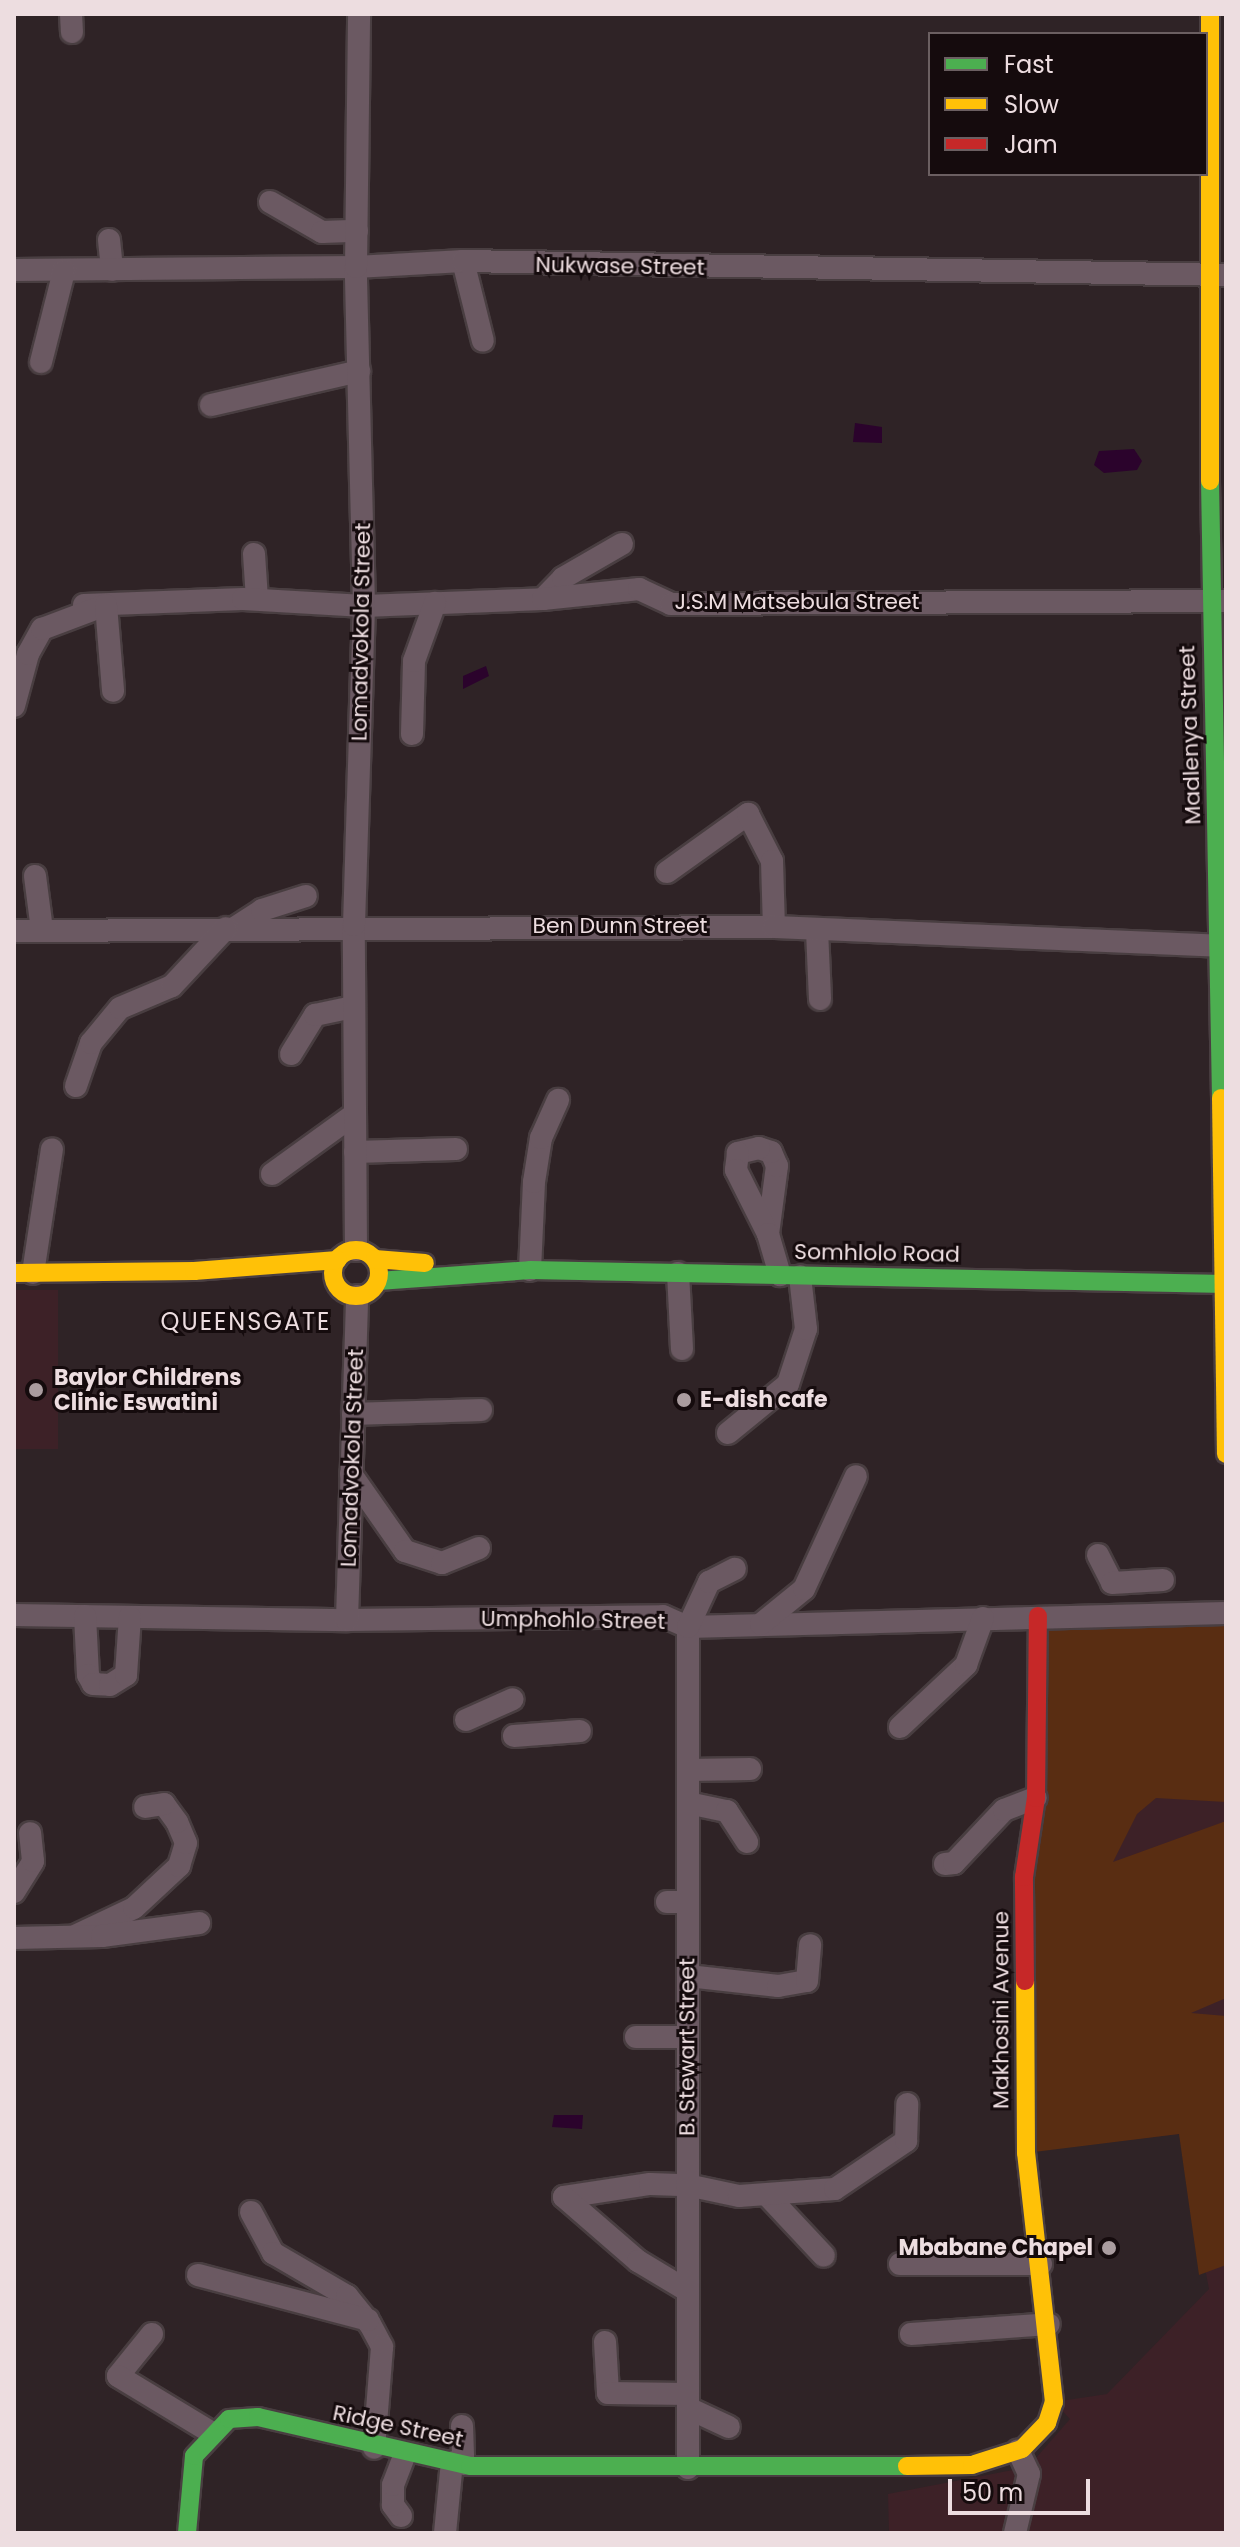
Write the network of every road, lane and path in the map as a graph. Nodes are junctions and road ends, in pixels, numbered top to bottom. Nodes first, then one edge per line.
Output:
1 (359, 14) edge
2 (1210, 14) edge
3 (270, 202) dead end
4 (357, 231) junction
5 (109, 240) dead end
6 (463, 261) junction
7 (356, 267) junction
8 (14, 270) edge
9 (112, 270) junction
10 (64, 271) junction
11 (1219, 275) edge
12 (483, 341) dead end
13 (41, 362) dead end
14 (359, 371) junction
15 (211, 405) dead end
16 (622, 544) dead end
17 (254, 554) dead end
18 (257, 599) junction
19 (543, 599) junction
20 (1218, 601) edge
21 (435, 603) junction
22 (95, 605) junction
23 (364, 606) junction
24 (113, 691) dead end
25 (14, 706) edge
26 (412, 734) dead end
27 (667, 872) dead end
28 (35, 876) dead end
29 (306, 896) dead end
30 (354, 925) junction
31 (230, 927) junction
32 (774, 927) junction
33 (42, 930) junction
34 (817, 930) junction
35 (14, 931) edge
36 (1224, 946) edge
37 (820, 999) dead end
38 (354, 1007) junction
39 (291, 1054) dead end
40 (76, 1086) dead end
41 (558, 1100) dead end
42 (355, 1114) junction
43 (52, 1149) dead end
44 (456, 1149) dead end
45 (355, 1152) junction
46 (272, 1174) dead end
47 (768, 1234) dead end
48 (356, 1256) junction
49 (528, 1270) junction
50 (194, 1271) junction
51 (23, 1273) edge
52 (678, 1273) junction
53 (790, 1275) junction
54 (335, 1281) junction
55 (378, 1281) junction
56 (1223, 1284) edge
57 (357, 1296) junction
58 (682, 1349) dead end
59 (481, 1410) dead end
60 (353, 1414) junction
61 (728, 1433) dead end
62 (1226, 1454) edge
63 (351, 1474) junction
64 (856, 1476) dead end
65 (479, 1548) dead end
66 (1098, 1555) dead end
67 (735, 1569) dead end
68 (1163, 1580) dead end
69 (1226, 1613) edge
70 (14, 1615) edge
71 (85, 1616) junction
72 (1038, 1616) junction
73 (130, 1617) junction
74 (983, 1618) junction
75 (347, 1620) junction
76 (761, 1624) junction
77 (688, 1627) junction
78 (513, 1699) dead end
79 (466, 1720) dead end
80 (900, 1727) dead end
81 (580, 1731) dead end
82 (514, 1736) dead end
83 (750, 1769) dead end
84 (688, 1770) junction
85 (1036, 1798) junction
86 (688, 1803) junction
87 (145, 1807) dead end
88 (30, 1833) dead end
89 (747, 1842) dead end
90 (945, 1864) dead end
91 (14, 1892) edge
92 (199, 1923) dead end
93 (75, 1936) junction
94 (14, 1938) edge
95 (810, 1945) dead end
96 (688, 1976) junction
97 (636, 2037) dead end
98 (687, 2037) junction
99 (907, 2104) dead end
100 (687, 2185) junction
101 (767, 2195) junction
102 (251, 2212) dead end
103 (824, 2256) dead end
104 (900, 2264) dead end
105 (1041, 2264) junction
106 (198, 2275) dead end
107 (688, 2291) junction
108 (368, 2320) junction
109 (1049, 2324) junction
110 (152, 2334) dead end
111 (911, 2334) dead end
112 (605, 2342) dead end
113 (688, 2401) junction
114 (462, 2426) dead end
115 (729, 2427) dead end
116 (212, 2433) junction
117 (374, 2448) junction
118 (1018, 2450) junction
119 (405, 2454) junction
120 (458, 2463) junction
121 (688, 2468) junction
122 (401, 2516) dead end
123 (187, 2533) edge
124 (445, 2533) edge
125 (1015, 2533) edge

1 - 4 street, Lomadvokola Street
2 - 11 street, Madlenya Street
3 - 4 street
4 - 7 street, Lomadvokola Street
5 - 9 street
6 - 7 street, Nukwase Street
6 - 11 street, Nukwase Street
6 - 12 street
7 - 9 street, Nukwase Street
7 - 14 street, Lomadvokola Street
8 - 10 street, Nukwase Street
9 - 10 street, Nukwase Street
10 - 13 street
11 - 20 street, Madlenya Street
14 - 15 street
14 - 23 street, Lomadvokola Street
16 - 19 street
17 - 18 street
18 - 22 street, J.S.M Matsebula Street
18 - 23 street, J.S.M Matsebula Street
19 - 20 street, J.S.M Matsebula Street
19 - 21 street, J.S.M Matsebula Street
20 - 36 street, Madlenya Street
21 - 23 street, J.S.M Matsebula Street
21 - 26 street
22 - 24 street
22 - 25 street, J.S.M Matsebula Street
23 - 30 street, Lomadvokola Street
27 - 32 street
28 - 33 street
29 - 31 street
30 - 31 street, Ben Dunn Street
30 - 32 street, Ben Dunn Street
30 - 38 street, Lomadvokola Street
31 - 33 street, Ben Dunn Street
31 - 40 street
32 - 34 street, Ben Dunn Street
33 - 35 street, Ben Dunn Street
34 - 36 street, Ben Dunn Street
34 - 37 street
36 - 56 street, Madlenya Street
38 - 39 street
38 - 42 street, Lomadvokola Street
41 - 49 street
42 - 45 street, Lomadvokola Street
42 - 46 street
43 - 51 street
44 - 45 street
45 - 48 street, Lomadvokola Street
47 - 53 street
48 - 49 street, Somhlolo Road
48 - 50 street, Somhlolo Road
48 - 54 street
48 - 55 street
49 - 52 street, Somhlolo Road
49 - 55 street, Somhlolo Road
50 - 51 street, Somhlolo Road
50 - 54 street, Somhlolo Road
52 - 53 street, Somhlolo Road
52 - 58 street
53 - 56 street, Somhlolo Road
53 - 61 street
54 - 57 street
55 - 57 street
56 - 62 street, Madlenya Street
57 - 60 street, Lomadvokola Street
59 - 60 street
60 - 63 street, Lomadvokola Street
63 - 65 street
63 - 75 street, Lomadvokola Street
64 - 76 street
66 - 68 street
67 - 77 street
69 - 72 street, Umphohlo Street
70 - 71 street, Umphohlo Street
71 - 73 street, Umphohlo Street
71 - 73 street
72 - 74 street, Umphohlo Street
72 - 85 street, Makhosini Avenue
73 - 75 street, Umphohlo Street
74 - 76 street, Umphohlo Street
74 - 80 street
75 - 77 street, Umphohlo Street
76 - 77 street, Umphohlo Street
77 - 84 street, B. Stewart Street
78 - 79 street
81 - 82 street
83 - 84 street
84 - 86 street, B. Stewart Street
85 - 90 street
85 - 105 street, Makhosini Avenue
86 - 89 street
86 - 96 street, B. Stewart Street
87 - 93 street
88 - 91 street
92 - 93 street
93 - 94 street
95 - 96 street
96 - 98 street, B. Stewart Street
97 - 98 street
98 - 100 street, B. Stewart Street
99 - 101 street
100 - 101 street
100 - 107 street, B. Stewart Street
100 - 107 street
101 - 103 street
102 - 108 street
104 - 105 street
105 - 109 street, Makhosini Avenue
106 - 108 street
107 - 113 street, B. Stewart Street
108 - 117 street
109 - 111 street
109 - 118 street, Makhosini Avenue
110 - 116 street
112 - 113 street
113 - 115 street
113 - 121 street, B. Stewart Street
114 - 120 street
116 - 117 street, Ridge Street
116 - 123 street
117 - 119 street, Ridge Street
118 - 121 street, Ridge Street
118 - 125 street
119 - 120 street, Ridge Street
119 - 122 street
120 - 121 street, Ridge Street
120 - 124 street

